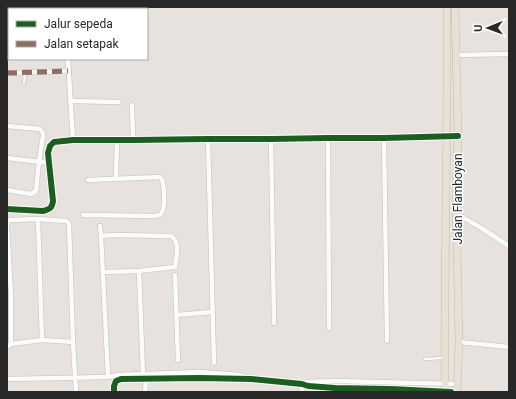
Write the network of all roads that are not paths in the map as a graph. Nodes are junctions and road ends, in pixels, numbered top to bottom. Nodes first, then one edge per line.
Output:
1 (447, 7) edge
2 (455, 7) edge
3 (509, 54) edge
4 (455, 55) junction
5 (68, 60) edge
6 (68, 71) junction
7 (7, 73) edge
8 (25, 73) junction
9 (24, 83) dead end
10 (70, 101) junction
11 (119, 102) dead end
12 (132, 105) dead end
13 (7, 126) edge
14 (447, 136) junction
15 (458, 136) junction
16 (328, 138) junction
17 (384, 138) junction
18 (208, 139) junction
19 (271, 139) junction
20 (72, 140) junction
21 (117, 140) junction
22 (133, 140) junction
23 (7, 158) edge
24 (39, 162) junction
25 (49, 163) junction
26 (116, 178) junction
27 (88, 180) dead end
28 (7, 190) edge
29 (456, 196) junction
30 (446, 197) junction
31 (7, 209) edge
32 (457, 214) junction
33 (83, 215) dead end
34 (38, 219) junction
35 (7, 226) edge
36 (100, 226) dead end
37 (101, 236) junction
38 (509, 246) edge
39 (139, 271) junction
40 (103, 272) junction
41 (175, 275) dead end
42 (212, 312) junction
43 (177, 315) junction
44 (274, 323) dead end
45 (330, 328) dead end
46 (42, 340) junction
47 (387, 341) dead end
48 (72, 342) junction
49 (459, 342) junction
50 (9, 345) edge
51 (509, 347) edge
52 (445, 358) junction
53 (425, 359) dead end
54 (178, 360) dead end
55 (214, 363) dead end
56 (200, 372) junction
57 (143, 374) junction
58 (76, 377) junction
59 (108, 377) junction
60 (200, 378) junction
61 (7, 379) edge
62 (146, 379) junction
63 (251, 379) junction
64 (335, 381) junction
65 (302, 384) junction
66 (445, 384) junction
67 (457, 384) junction
68 (335, 390) edge
69 (76, 392) edge
70 (114, 392) edge
71 (145, 392) edge
72 (302, 392) edge
73 (445, 392) edge
74 (451, 392) edge
75 (457, 392) edge

1 - 14 main road, Jalan Flamboyan
2 - 4 main road, Jalan Flamboyan
3 - 4 street
4 - 15 main road, Jalan Flamboyan
5 - 6 street
6 - 8 street
6 - 10 street
7 - 8 street
8 - 9 lane
10 - 11 street
10 - 20 street
12 - 22 street
13 - 24 street
14 - 15 street
14 - 17 street
14 - 30 main road, Jalan Flamboyan
15 - 29 main road, Jalan Flamboyan
16 - 17 street
16 - 19 street
16 - 45 street
17 - 47 street
18 - 19 street
18 - 22 street
18 - 42 street
19 - 44 street
20 - 21 street
20 - 25 street
21 - 22 street
21 - 26 street
23 - 24 street
24 - 25 street
24 - 28 street
25 - 31 street
26 - 27 street
26 - 33 street
29 - 30 main road
29 - 32 main road, Jalan Flamboyan
30 - 52 main road, Jalan Flamboyan
32 - 38 street
32 - 49 main road, Jalan Flamboyan
34 - 35 street
34 - 46 street
34 - 48 street
35 - 50 street
36 - 37 street
37 - 39 street
37 - 40 street
39 - 40 street
39 - 57 street
40 - 59 street
41 - 43 street
42 - 43 street
42 - 55 street
43 - 54 street
46 - 48 street
46 - 50 street
48 - 58 street
49 - 51 street
49 - 67 main road, Jalan Flamboyan
52 - 53 lane
52 - 66 main road, Jalan Flamboyan
56 - 57 street
56 - 60 street
56 - 63 street
57 - 59 street
58 - 59 street
58 - 61 street
58 - 69 street
60 - 62 street
60 - 63 street
62 - 70 street
62 - 71 street
63 - 65 street
64 - 65 street
64 - 66 street
64 - 68 street
65 - 68 street
65 - 72 street
66 - 67 street
66 - 73 main road, Jalan Flamboyan
67 - 75 main road, Jalan Flamboyan
68 - 73 street
73 - 74 street

